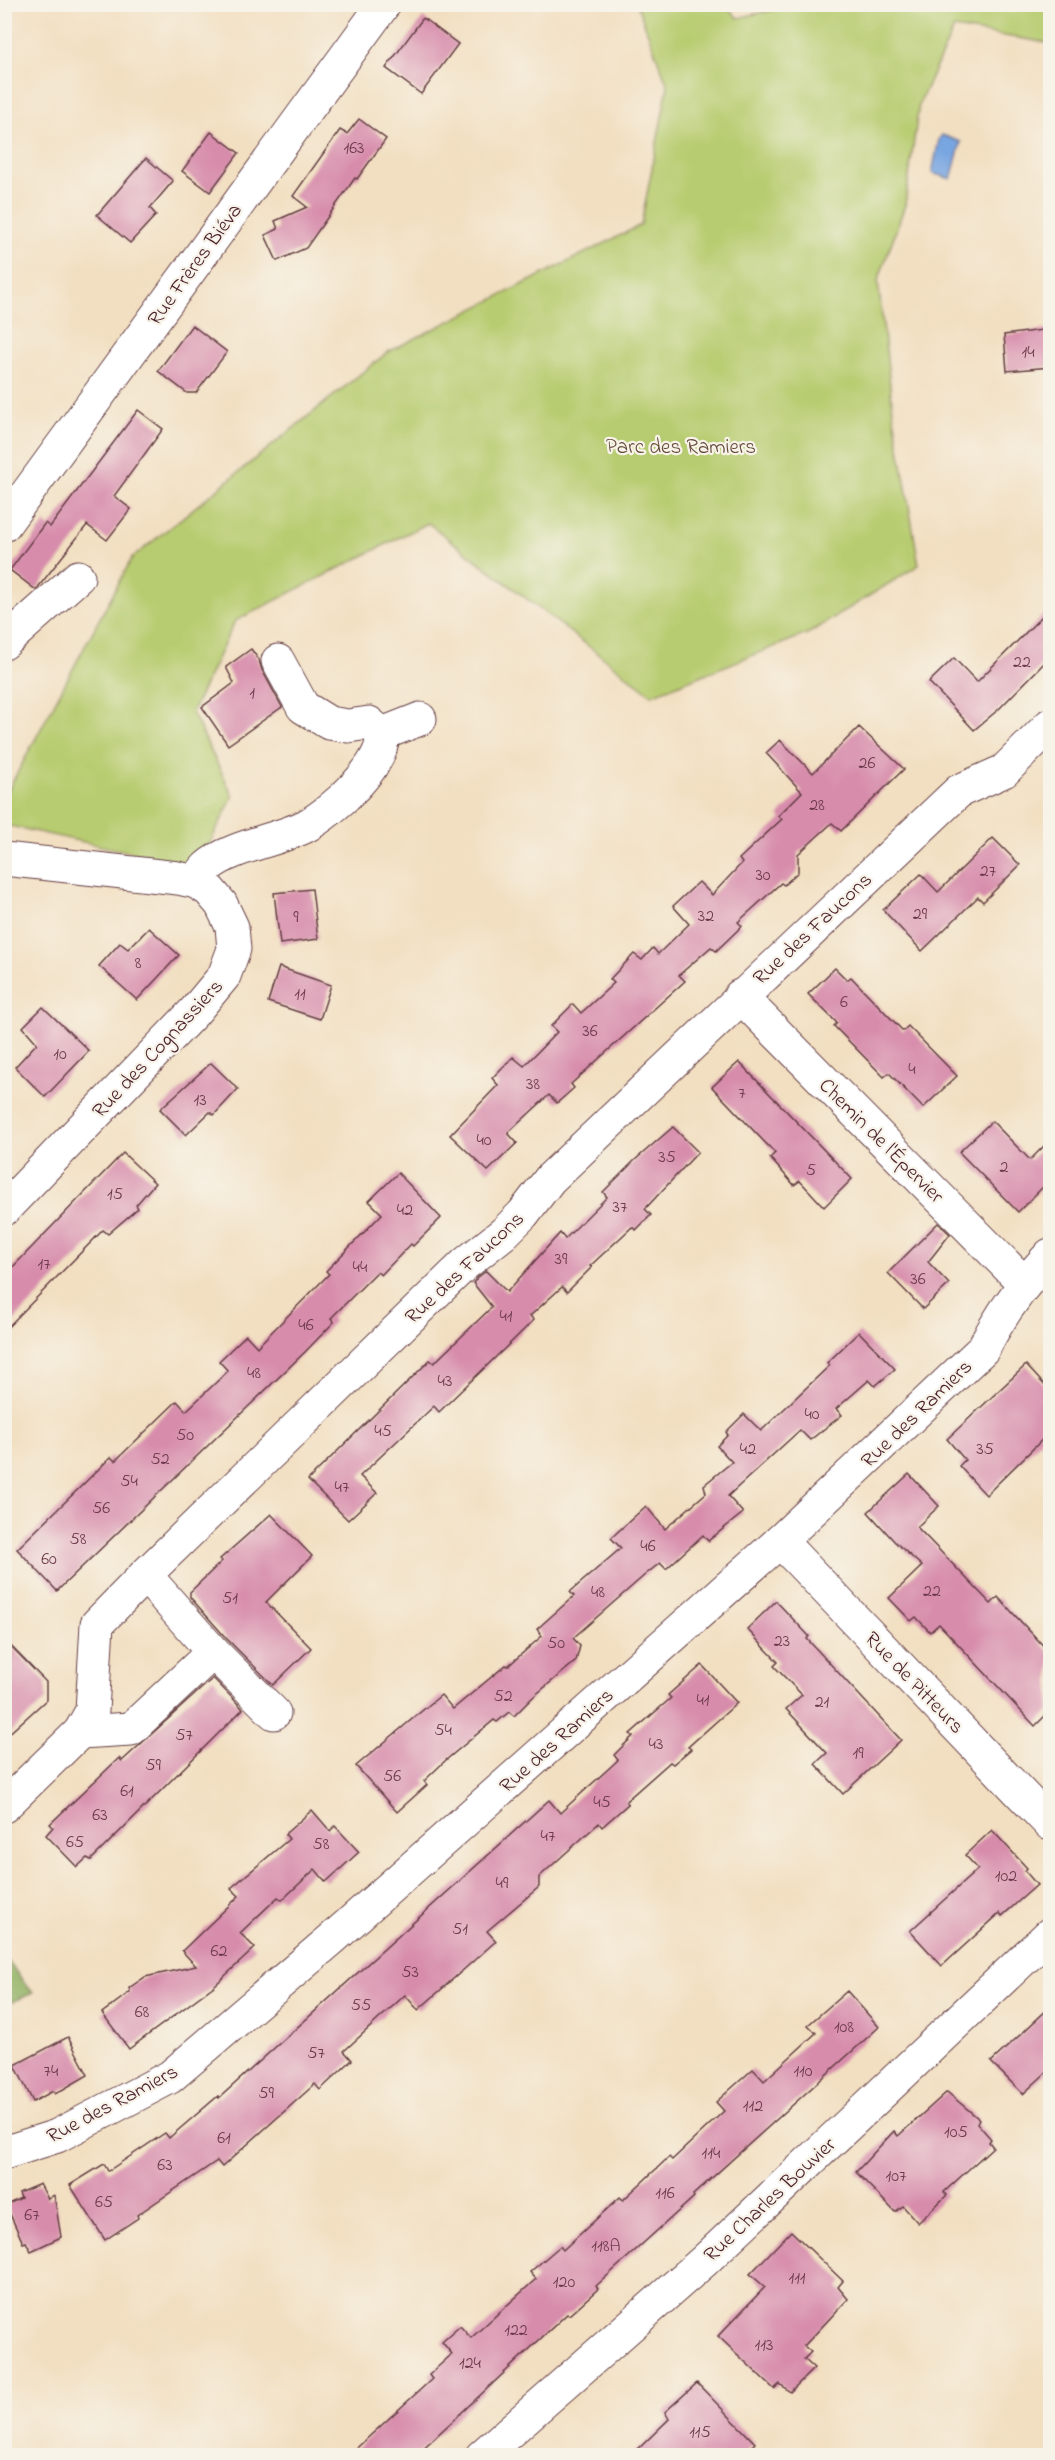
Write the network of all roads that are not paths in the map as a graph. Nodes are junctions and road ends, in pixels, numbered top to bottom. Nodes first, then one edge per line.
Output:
1 (384, 4) edge
2 (4, 525) edge
3 (78, 577) dead end
4 (4, 643) edge
5 (278, 661) dead end
6 (420, 719) dead end
7 (1050, 725) edge
8 (382, 734) junction
9 (4, 858) edge
10 (196, 882) junction
11 (740, 996) junction
12 (4, 1209) edge
13 (1050, 1255) edge
14 (1024, 1283) junction
15 (780, 1541) junction
16 (145, 1575) junction
17 (213, 1652) junction
18 (274, 1713) dead end
19 (80, 1732) junction
20 (4, 1806) edge
21 (1050, 1824) edge
22 (1050, 1934) edge
23 (4, 2153) edge
24 (482, 2456) edge

1 - 2 street, Rue Frères Biéva
3 - 4 street
5 - 8 street
6 - 8 street
7 - 11 street, Rue des Faucons
8 - 10 street
9 - 10 street
10 - 12 street, Rue des Cognassiers
11 - 14 street, Chemin de l'Épervier
11 - 16 street, Rue des Faucons
13 - 14 street, Rue des Ramiers
14 - 15 street, Rue des Ramiers
15 - 21 street, Rue de Pitteurs
15 - 23 street, Rue des Ramiers
16 - 17 street
16 - 19 street, Rue des Faucons
17 - 18 street
17 - 19 street
19 - 20 street, Rue des Faucons
22 - 24 street, Rue Charles Bouvier

